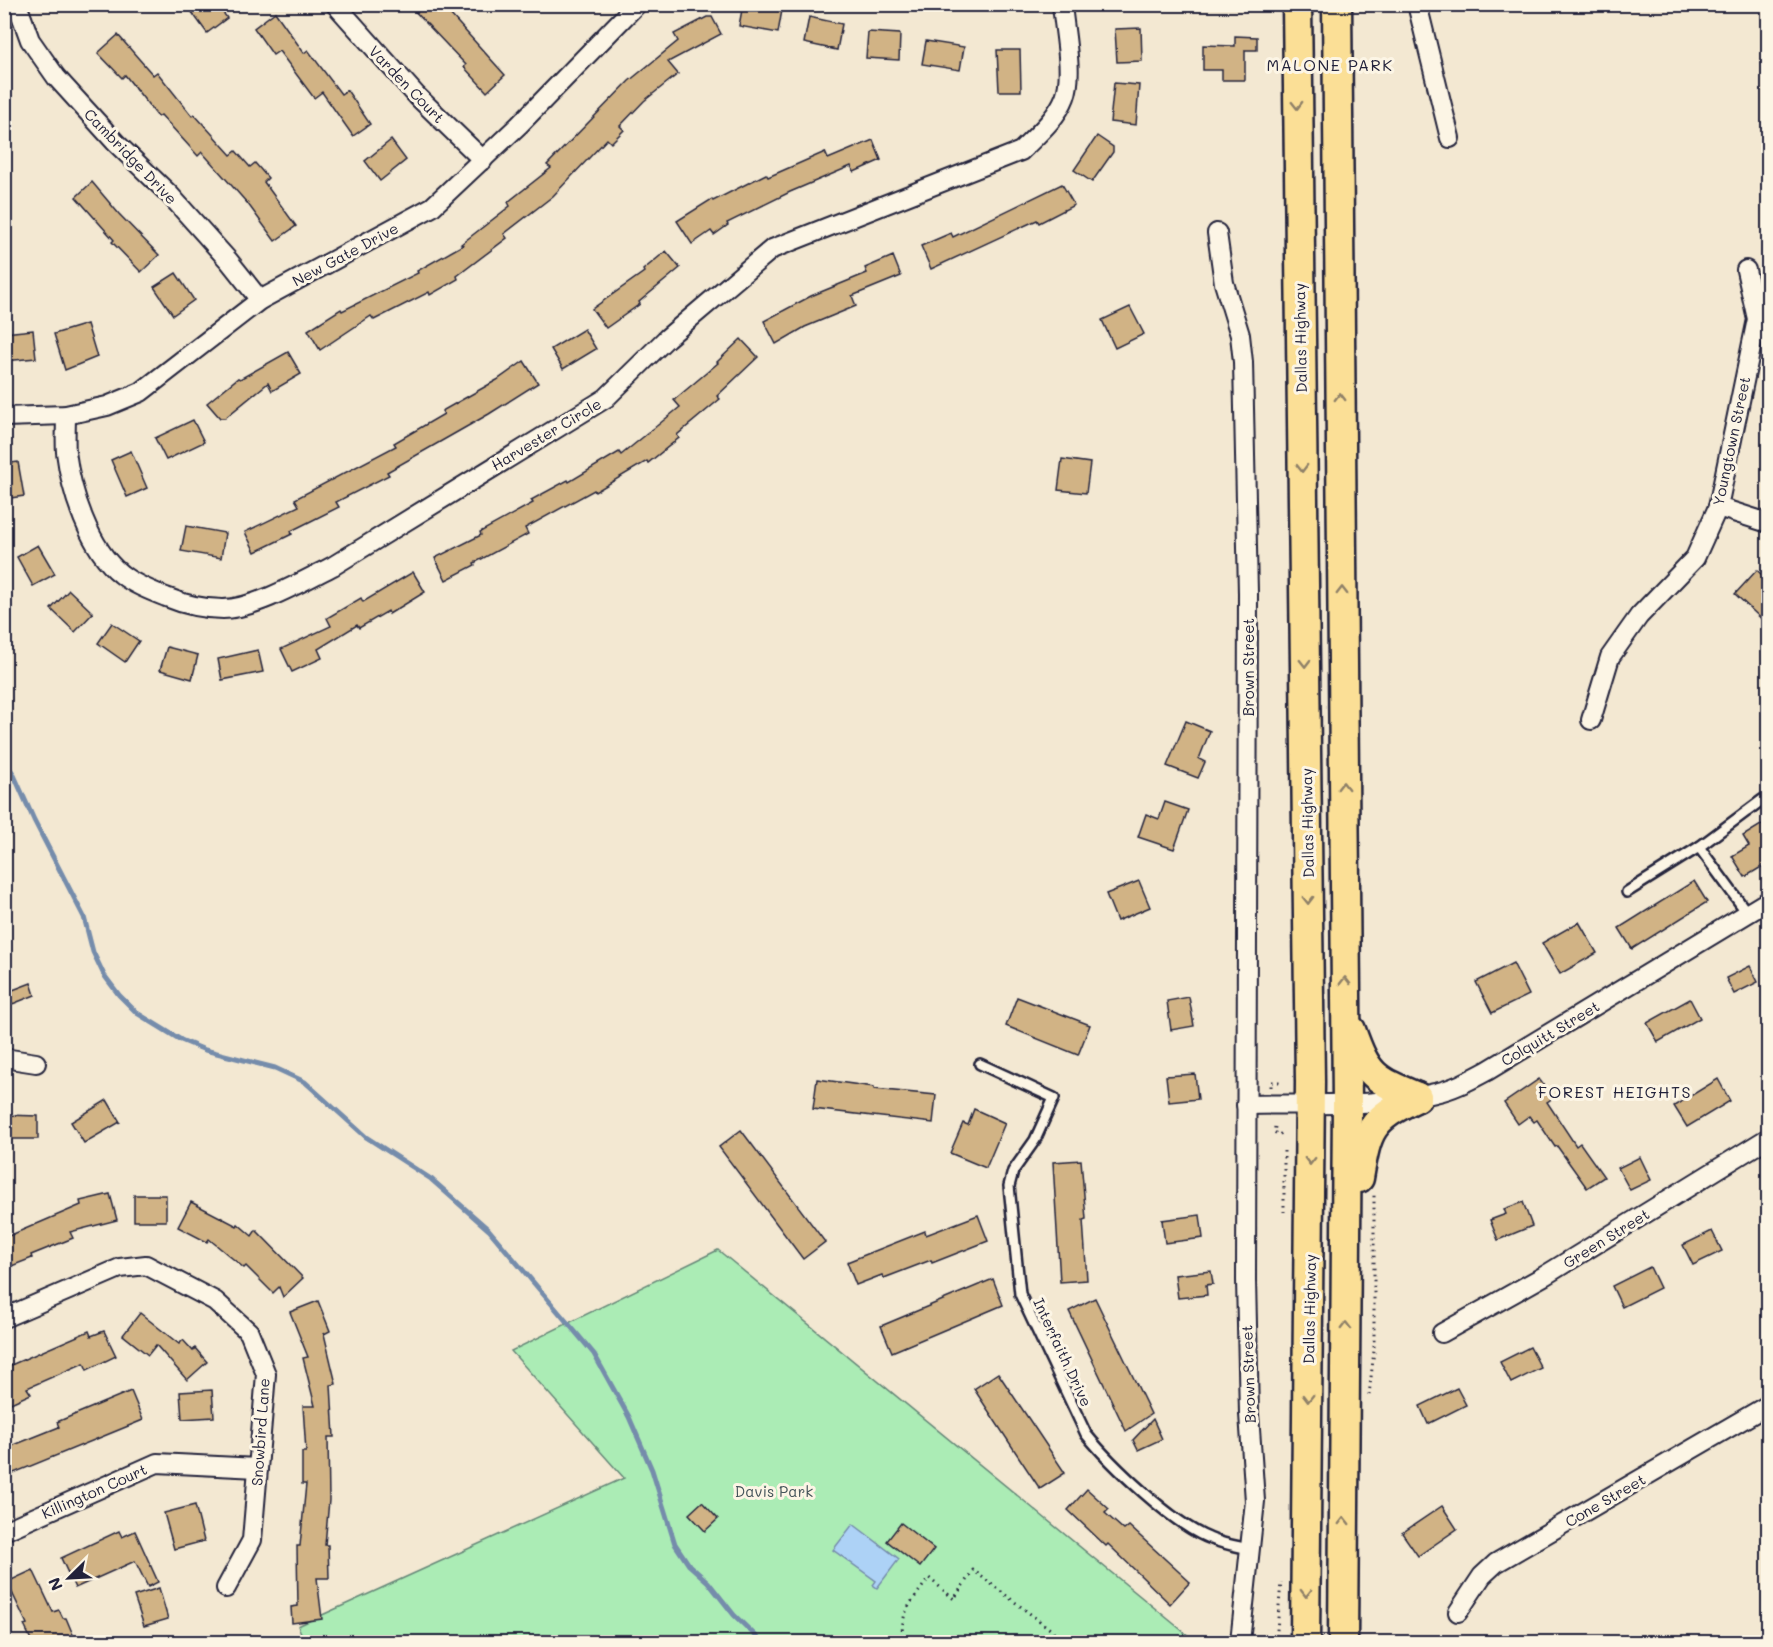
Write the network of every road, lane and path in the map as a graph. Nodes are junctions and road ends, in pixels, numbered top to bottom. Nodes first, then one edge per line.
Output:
1 (17, 4) edge
2 (335, 4) edge
3 (637, 4) edge
4 (1062, 4) edge
5 (1297, 4) edge
6 (1337, 4) edge
7 (1418, 4) edge
8 (1450, 138) dead end
9 (483, 160) junction
10 (1217, 233) dead end
11 (1746, 270) dead end
12 (260, 300) junction
13 (66, 416) junction
14 (4, 417) edge
15 (1718, 507) junction
16 (1768, 523) edge
17 (1591, 720) dead end
18 (1762, 800) dead end
19 (1699, 847) junction
20 (1627, 892) dead end
21 (1768, 902) edge
22 (1749, 914) junction
23 (1345, 1011) junction
24 (4, 1058) edge
25 (36, 1063) dead end
26 (980, 1064) dead end
27 (1280, 1082) dead end
28 (1271, 1089) dead end
29 (1417, 1097) junction
30 (1311, 1103) junction
31 (1347, 1103) junction
32 (1246, 1105) junction
33 (1275, 1127) dead end
34 (1284, 1131) dead end
35 (1768, 1138) edge
36 (1374, 1191) dead end
37 (1346, 1254) junction
38 (4, 1318) edge
39 (1442, 1333) dead end
40 (1369, 1398) dead end
41 (1768, 1405) edge
42 (258, 1468) junction
43 (4, 1531) edge
44 (1250, 1549) junction
45 (226, 1588) dead end
46 (1458, 1612) dead end
47 (903, 1642) edge
48 (1067, 1642) edge
49 (1240, 1642) edge
50 (1305, 1642) edge
51 (1343, 1642) edge

1 - 12 street, Cambridge Drive
2 - 9 street, Varden Court
3 - 9 street, New Gate Drive
4 - 13 street, Harvester Circle
5 -> 30 main road, Dallas Highway
23 -> 6 main road
7 - 8 street
9 - 12 street, New Gate Drive
10 - 32 street, Brown Street
11 - 15 street, Youngtown Street
12 - 13 street, New Gate Drive
13 - 14 street, New Gate Drive
15 - 16 street
15 - 17 street, Youngtown Street
18 - 19 lane
19 - 20 lane
19 - 22 lane
21 - 22 street, Colquitt Street
22 - 29 street, Colquitt Street
23 - 29 main road
23 - 31 main road
24 - 25 street
26 - 44 lane, Interfaith Drive
27 - 28 path
29 - 31 street, Colquitt Street
29 - 37 main road
30 - 31 street, Colquitt Street
30 - 32 street
30 -> 50 main road, Dallas Highway
31 - 37 main road
32 - 44 street, Brown Street
33 - 34 path
35 - 39 street, Green Street
36 - 40 path
51 -> 37 main road
38 - 42 street, Snowbird Lane
41 - 46 street, Cone Street
42 - 43 street, Killington Court
42 - 45 street, Snowbird Lane
44 - 49 street, Brown Street
47 - 48 path

